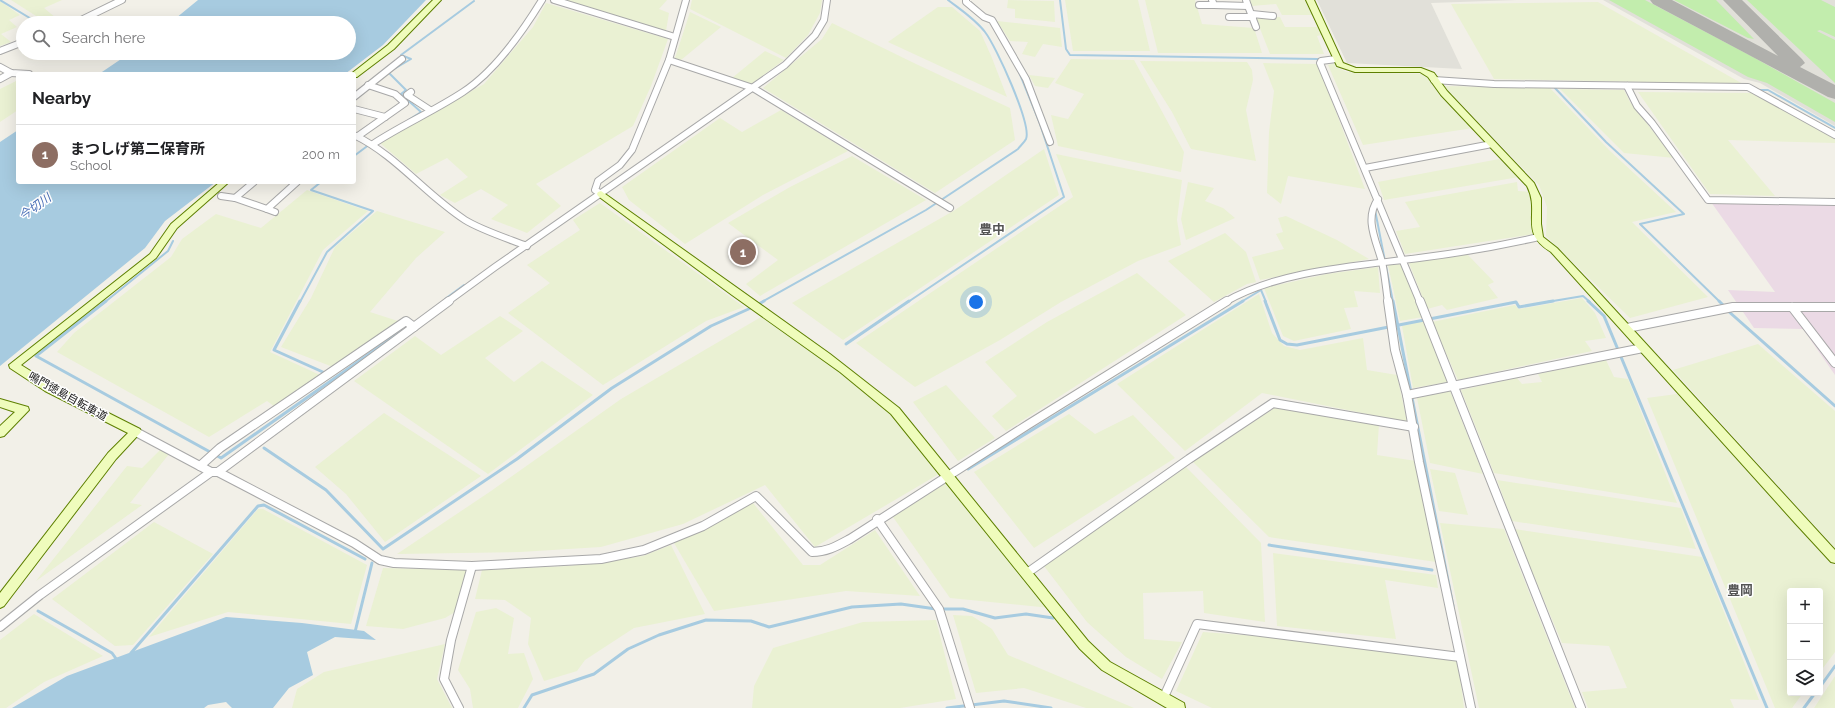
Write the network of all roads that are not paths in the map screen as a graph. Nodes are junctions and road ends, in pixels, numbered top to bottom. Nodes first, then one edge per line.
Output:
1 (122, 0) edge
2 (437, 0) edge
3 (542, 0) edge
4 (554, 0) edge
5 (686, 0) edge
6 (827, 0) edge
7 (966, 0) edge
8 (1246, 0) edge
9 (1310, 0) edge
10 (1213, 3) edge
11 (1199, 6) dead end
12 (1248, 6) junction
13 (89, 16) edge
14 (1252, 16) junction
15 (1273, 16) dead end
16 (1229, 17) dead end
17 (1256, 27) dead end
18 (675, 36) junction
19 (16, 45) edge
20 (0, 51) edge
21 (402, 59) dead end
22 (1336, 59) junction
23 (669, 60) junction
24 (0, 67) edge
25 (11, 73) junction
26 (16, 73) edge
27 (356, 73) edge
28 (0, 78) edge
29 (1434, 80) junction
30 (368, 84) junction
31 (1627, 86) junction
32 (753, 88) junction
33 (411, 92) dead end
34 (356, 95) edge
35 (356, 110) edge
36 (430, 110) junction
37 (385, 117) junction
38 (356, 135) edge
39 (1835, 135) edge
40 (1050, 142) dead end
41 (373, 144) junction
42 (1492, 144) junction
43 (1365, 168) junction
44 (223, 184) edge
45 (252, 184) edge
46 (295, 184) edge
47 (601, 194) junction
48 (221, 196) dead end
49 (235, 198) junction
50 (1378, 199) junction
51 (1835, 202) edge
52 (950, 208) dead end
53 (268, 209) junction
54 (276, 212) dead end
55 (1539, 237) junction
56 (527, 246) junction
57 (1403, 260) junction
58 (1382, 263) junction
59 (1792, 307) junction
60 (1835, 307) edge
61 (414, 328) junction
62 (1627, 328) junction
63 (1643, 348) junction
64 (1835, 363) edge
65 (1455, 387) junction
66 (1407, 395) junction
67 (0, 403) edge
68 (1414, 427) junction
69 (136, 432) junction
70 (0, 433) edge
71 (200, 466) junction
72 (215, 472) junction
73 (948, 476) junction
74 (877, 519) junction
75 (1835, 558) edge
76 (472, 566) junction
77 (1027, 573) junction
78 (0, 602) edge
79 (0, 627) edge
80 (1460, 656) junction
81 (1162, 699) junction
82 (459, 708) edge
83 (970, 708) edge
84 (1179, 708) edge
85 (1471, 708) edge
86 (1581, 708) edge

1 - 13 street
2 - 27 street
3 - 36 street
4 - 18 street
5 - 18 street
6 - 32 street
7 - 40 street
8 - 12 street
9 - 22 street
10 - 11 street
10 - 12 street
12 - 14 street
14 - 15 street
14 - 16 street
14 - 17 street
18 - 23 street
19 - 20 street
21 - 30 street
22 - 29 street
22 - 43 street
23 - 32 street
23 - 47 street
24 - 25 street
25 - 26 street
25 - 28 street
29 - 31 street
29 - 42 street
30 - 34 street
30 - 37 street
31 - 39 street
31 - 51 street
32 - 47 street
32 - 52 street
33 - 36 street
35 - 37 street
36 - 41 street
37 - 38 street
38 - 41 street
41 - 56 street
42 - 43 street
42 - 55 street
43 - 50 street
44 - 69 street, 鳴門徳島自転車道
45 - 49 street
46 - 53 street
47 - 56 street
47 - 73 street
48 - 49 street
49 - 53 street
50 - 57 street
50 - 58 street
53 - 54 street
55 - 57 street
55 - 62 street
56 - 61 street
57 - 58 street
57 - 65 street
58 - 66 street
58 - 73 street
59 - 60 street
59 - 62 street
59 - 64 street
61 - 71 street
61 - 72 street
62 - 63 street
63 - 65 street
63 - 75 street
65 - 66 street
65 - 86 street
66 - 68 street
67 - 70 street
68 - 77 street
68 - 80 street
69 - 71 street
69 - 78 street
71 - 72 street
72 - 76 street
72 - 79 street
73 - 74 street
73 - 77 street
74 - 76 street
74 - 83 street
76 - 82 street
77 - 81 street
80 - 81 street
80 - 85 street
81 - 84 street

